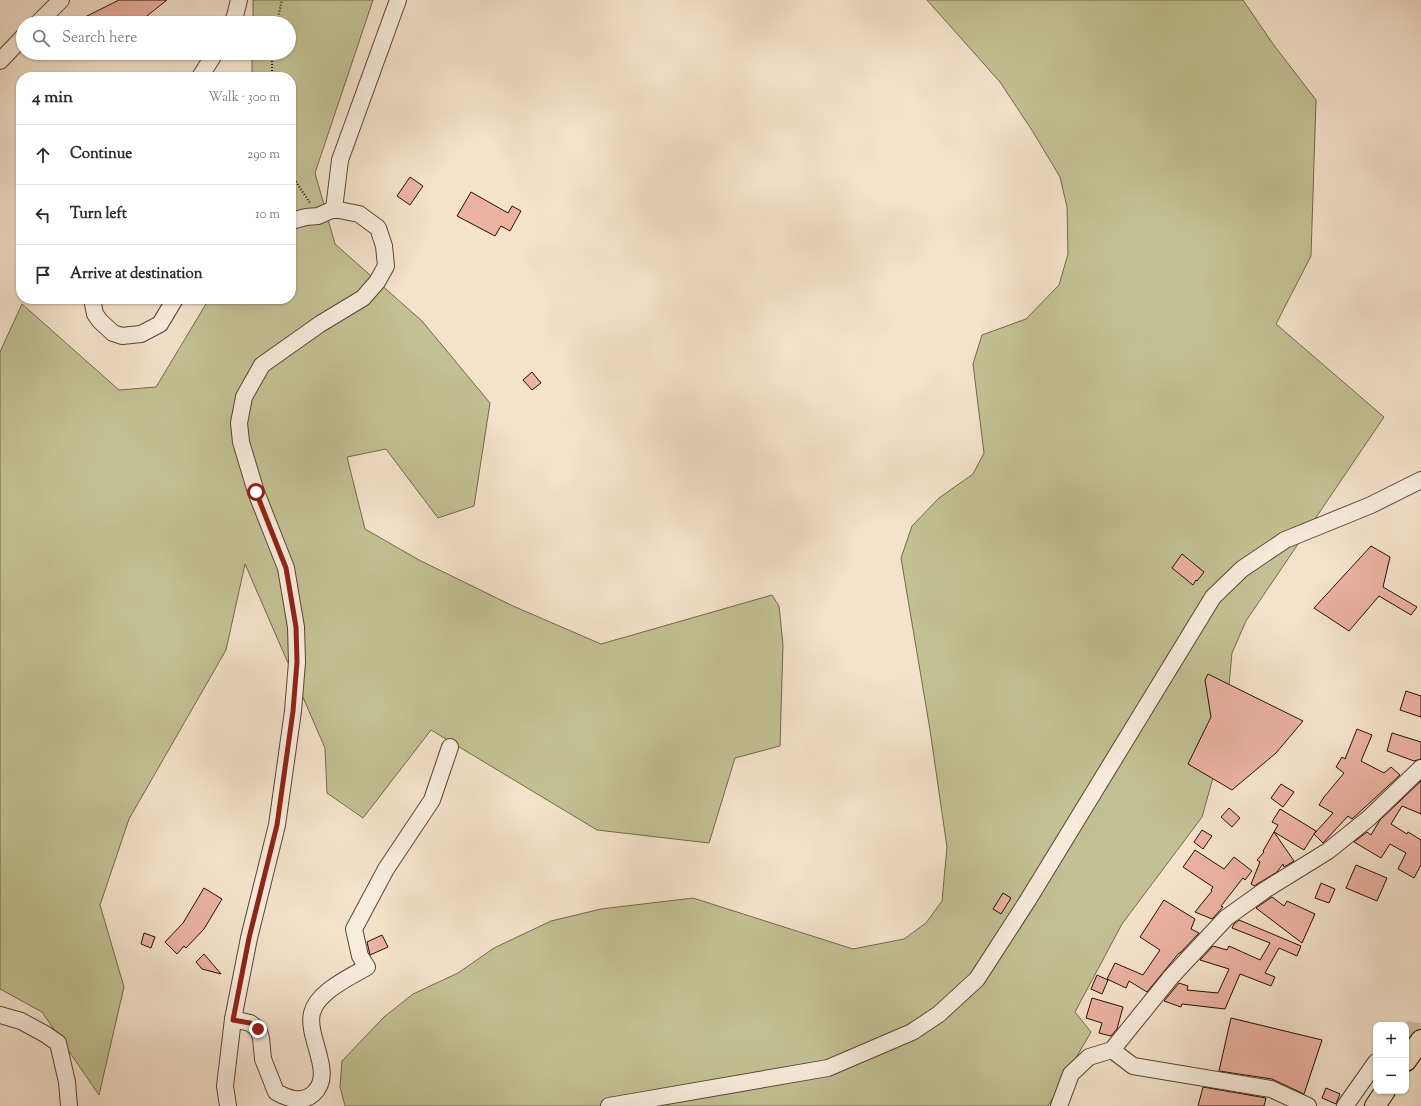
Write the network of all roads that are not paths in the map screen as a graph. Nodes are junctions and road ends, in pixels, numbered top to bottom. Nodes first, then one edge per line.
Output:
1 (61, 0) edge
2 (239, 0) edge
3 (398, 0) edge
4 (45, 16) edge
5 (235, 16) edge
6 (16, 44) edge
7 (211, 60) edge
8 (0, 61) edge
9 (203, 72) edge
10 (334, 209) junction
11 (296, 219) edge
12 (93, 304) edge
13 (172, 304) edge
14 (1421, 480) edge
15 (450, 747) dead end
16 (1421, 768) edge
17 (0, 1015) edge
18 (233, 1020) junction
19 (1421, 1040) edge
20 (1112, 1050) junction
21 (1408, 1058) edge
22 (1373, 1066) edge
23 (1383, 1094) edge
24 (69, 1106) edge
25 (228, 1106) edge
26 (609, 1106) edge
27 (1058, 1106) edge
28 (1308, 1106) edge
29 (1345, 1106) edge
30 (1375, 1106) edge

1 - 4 street
2 - 5 street
3 - 10 street
6 - 8 street
7 - 9 street
10 - 11 street
10 - 18 street
12 - 13 street
14 - 26 street
15 - 18 street
16 - 20 street
17 - 24 street
18 - 25 street
19 - 21 main road
20 - 27 street
20 - 28 street
22 - 29 street
23 - 30 main road

